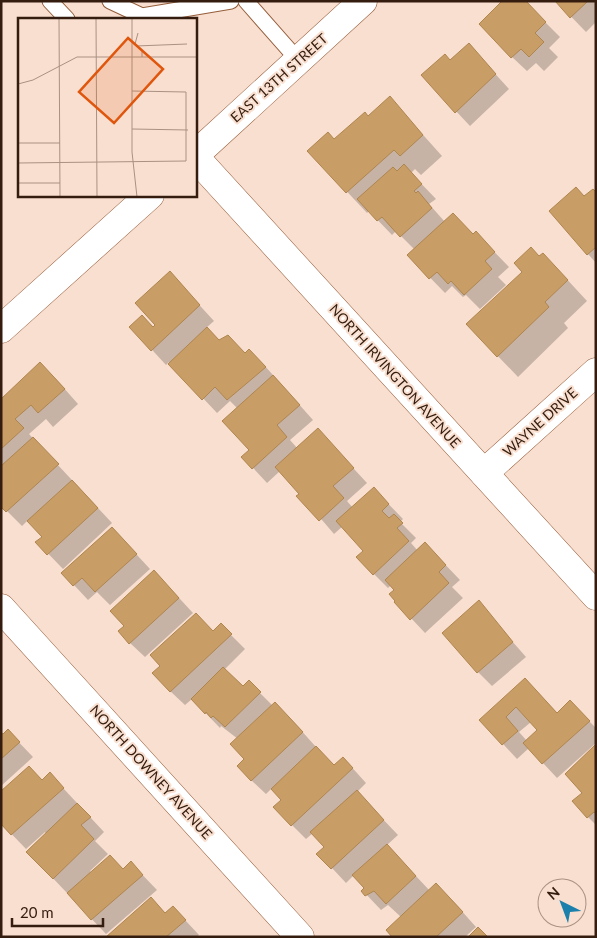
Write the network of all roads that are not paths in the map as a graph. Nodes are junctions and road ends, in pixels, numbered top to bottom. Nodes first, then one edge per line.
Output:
1 (50, 1) edge
2 (110, 1) edge
3 (158, 1) edge
4 (231, 1) edge
5 (246, 1) edge
6 (363, 1) edge
7 (142, 16) junction
8 (66, 18) edge
9 (298, 60) junction
10 (196, 155) edge
11 (196, 157) edge
12 (149, 196) edge
13 (1, 329) edge
14 (596, 372) edge
15 (484, 473) junction
16 (596, 596) edge
17 (1, 608) edge
18 (300, 937) edge

1 - 8 lane
2 - 7 lane
3 - 7 lane
4 - 7 lane
5 - 9 lane
6 - 9 street, EAST 13TH STREET
9 - 10 street, EAST 13TH STREET
11 - 15 street, NORTH IRVINGTON AVENUE
12 - 13 street
14 - 15 street, WAYNE DRIVE
15 - 16 street, NORTH IRVINGTON AVENUE
17 - 18 street, NORTH DOWNEY AVENUE

